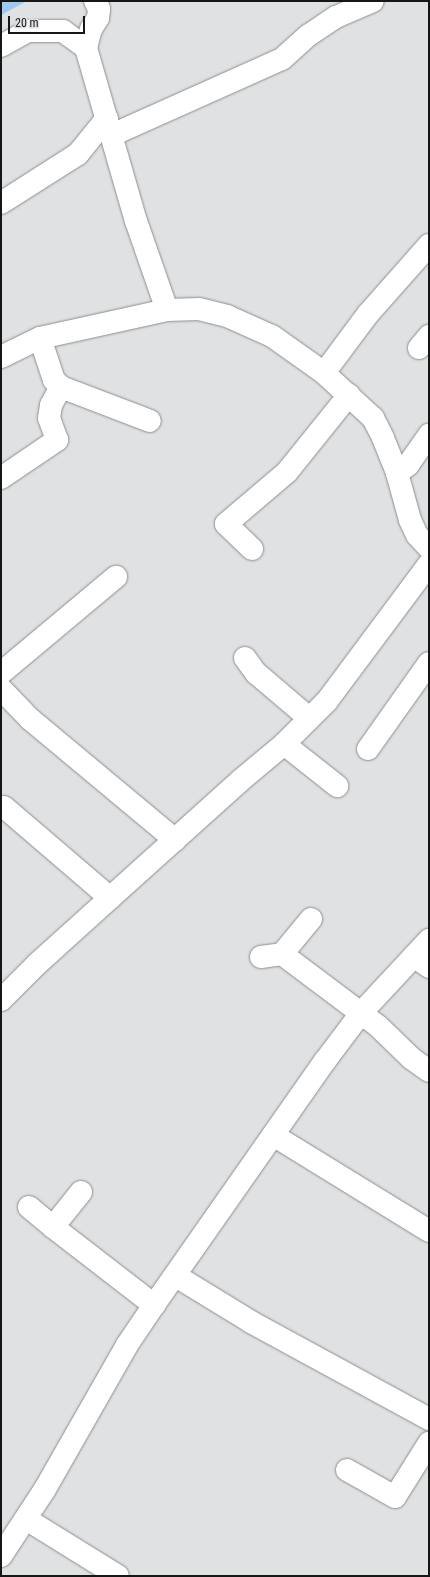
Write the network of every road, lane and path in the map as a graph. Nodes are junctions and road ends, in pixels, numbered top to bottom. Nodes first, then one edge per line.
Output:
1 (95, 1) edge
2 (362, 3) edge
3 (1, 46) edge
4 (86, 48) junction
5 (109, 127) junction
6 (1, 203) edge
7 (425, 258) edge
8 (167, 310) junction
9 (40, 338) junction
10 (1, 357) edge
11 (324, 373) junction
12 (61, 386) junction
13 (349, 395) junction
14 (150, 421) dead end
15 (429, 435) edge
16 (397, 473) junction
17 (1, 478) edge
18 (429, 548) edge
19 (252, 549) dead end
20 (429, 564) edge
21 (116, 577) dead end
22 (245, 658) dead end
23 (429, 663) edge
24 (1, 673) edge
25 (1, 689) edge
26 (309, 718) junction
27 (284, 744) junction
28 (368, 749) dead end
29 (337, 786) dead end
30 (4, 807) dead end
31 (175, 840) junction
32 (110, 898) junction
33 (312, 919) dead end
34 (429, 940) edge
35 (422, 962) edge
36 (1, 1000) edge
37 (362, 1014) junction
38 (429, 1071) edge
39 (273, 1135) junction
40 (81, 1192) dead end
41 (29, 1207) dead end
42 (53, 1227) junction
43 (429, 1231) edge
44 (176, 1276) junction
45 (154, 1305) junction
46 (429, 1419) edge
47 (429, 1443) edge
48 (347, 1470) dead end
49 (26, 1519) junction
50 (5, 1543) edge
51 (118, 1576) edge

1 - 4 street
2 - 5 street
3 - 4 street
4 - 5 street
5 - 6 street
5 - 8 street
7 - 11 street
8 - 9 street
8 - 11 street
9 - 10 street
9 - 12 street
11 - 13 street
12 - 14 street
12 - 17 street
13 - 16 street
13 - 19 street
15 - 16 street
16 - 18 street
20 - 26 street
21 - 24 street
22 - 26 street
23 - 28 street
25 - 31 street
26 - 27 street
27 - 29 street
27 - 31 street
30 - 32 street
31 - 32 street
32 - 36 street
33 - 37 street
34 - 35 street
35 - 37 street
37 - 38 street
37 - 39 street
39 - 43 street
39 - 44 street
40 - 42 street
41 - 42 street
42 - 45 street
44 - 45 street
44 - 46 street
45 - 49 street
47 - 48 street
49 - 50 street
49 - 51 street

